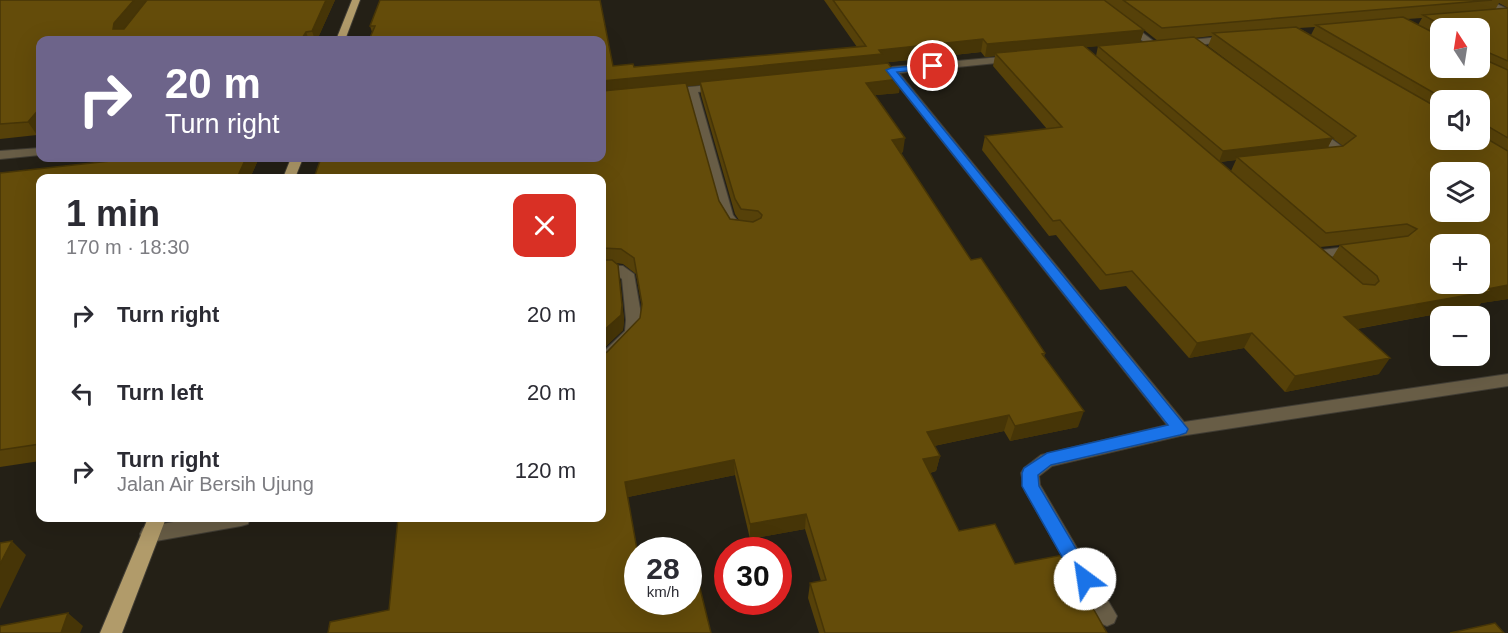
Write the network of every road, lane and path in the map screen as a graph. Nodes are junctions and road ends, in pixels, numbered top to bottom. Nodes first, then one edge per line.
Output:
1 (356, 0) edge
2 (1093, 0) edge
3 (1481, 0) edge
4 (1508, 14) edge
5 (1486, 17) edge
6 (342, 36) edge
7 (1237, 38) edge
8 (1193, 42) junction
9 (1155, 46) junction
10 (1134, 48) edge
11 (1212, 56) edge
12 (1026, 58) edge
13 (891, 70) junction
14 (867, 73) edge
15 (727, 87) edge
16 (692, 90) junction
17 (658, 93) edge
18 (1307, 125) edge
19 (36, 152) edge
20 (6, 155) edge
21 (1313, 157) edge
22 (0, 169) edge
23 (753, 231) edge
24 (1366, 248) edge
25 (1329, 268) edge
26 (606, 269) edge
27 (606, 358) edge
28 (1508, 380) edge
29 (1180, 429) junction
30 (198, 522) edge
31 (154, 526) edge
32 (1107, 616) dead end
33 (111, 633) edge

1 - 6 main road
2 - 9 street
3 - 4 street
4 - 5 street
7 - 8 street
8 - 9 street
8 - 11 street
9 - 10 street
12 - 13 street
13 - 14 street
13 - 29 street
15 - 16 street
16 - 17 street
16 - 23 street
18 - 21 street
19 - 20 street
20 - 22 street
24 - 25 street
26 - 27 street
28 - 29 street
29 - 32 street
30 - 31 street
31 - 33 main road

